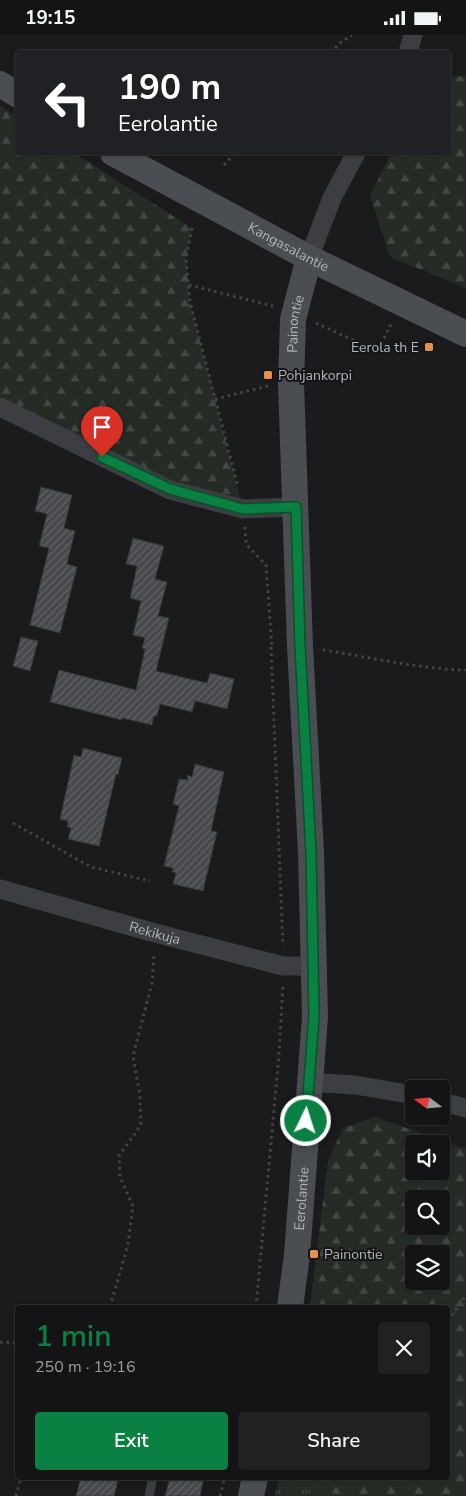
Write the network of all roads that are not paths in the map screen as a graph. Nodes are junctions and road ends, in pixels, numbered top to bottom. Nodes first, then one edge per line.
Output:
1 (413, 35) edge
2 (409, 50) edge
3 (0, 84) edge
4 (15, 93) edge
5 (117, 155) edge
6 (355, 155) edge
7 (309, 259) junction
8 (466, 334) edge
9 (0, 407) edge
10 (296, 507) junction
11 (0, 889) edge
12 (313, 966) junction
13 (309, 1082) junction
14 (405, 1093) edge
15 (450, 1104) edge
16 (466, 1108) edge
17 (290, 1305) edge
18 (152, 1480) edge
19 (254, 1480) edge
20 (149, 1496) edge
21 (251, 1496) edge

1 - 2 street
3 - 4 street
5 - 7 street, Kangasalantie
6 - 7 street, Painontie
7 - 8 street, Kangasalantie
7 - 10 street, Painontie
9 - 10 street
10 - 12 street, Eerolantie
11 - 12 street, Rekikuja
12 - 13 street, Eerolantie
13 - 14 street
13 - 17 street, Eerolantie
15 - 16 street
18 - 20 lane
19 - 21 street

